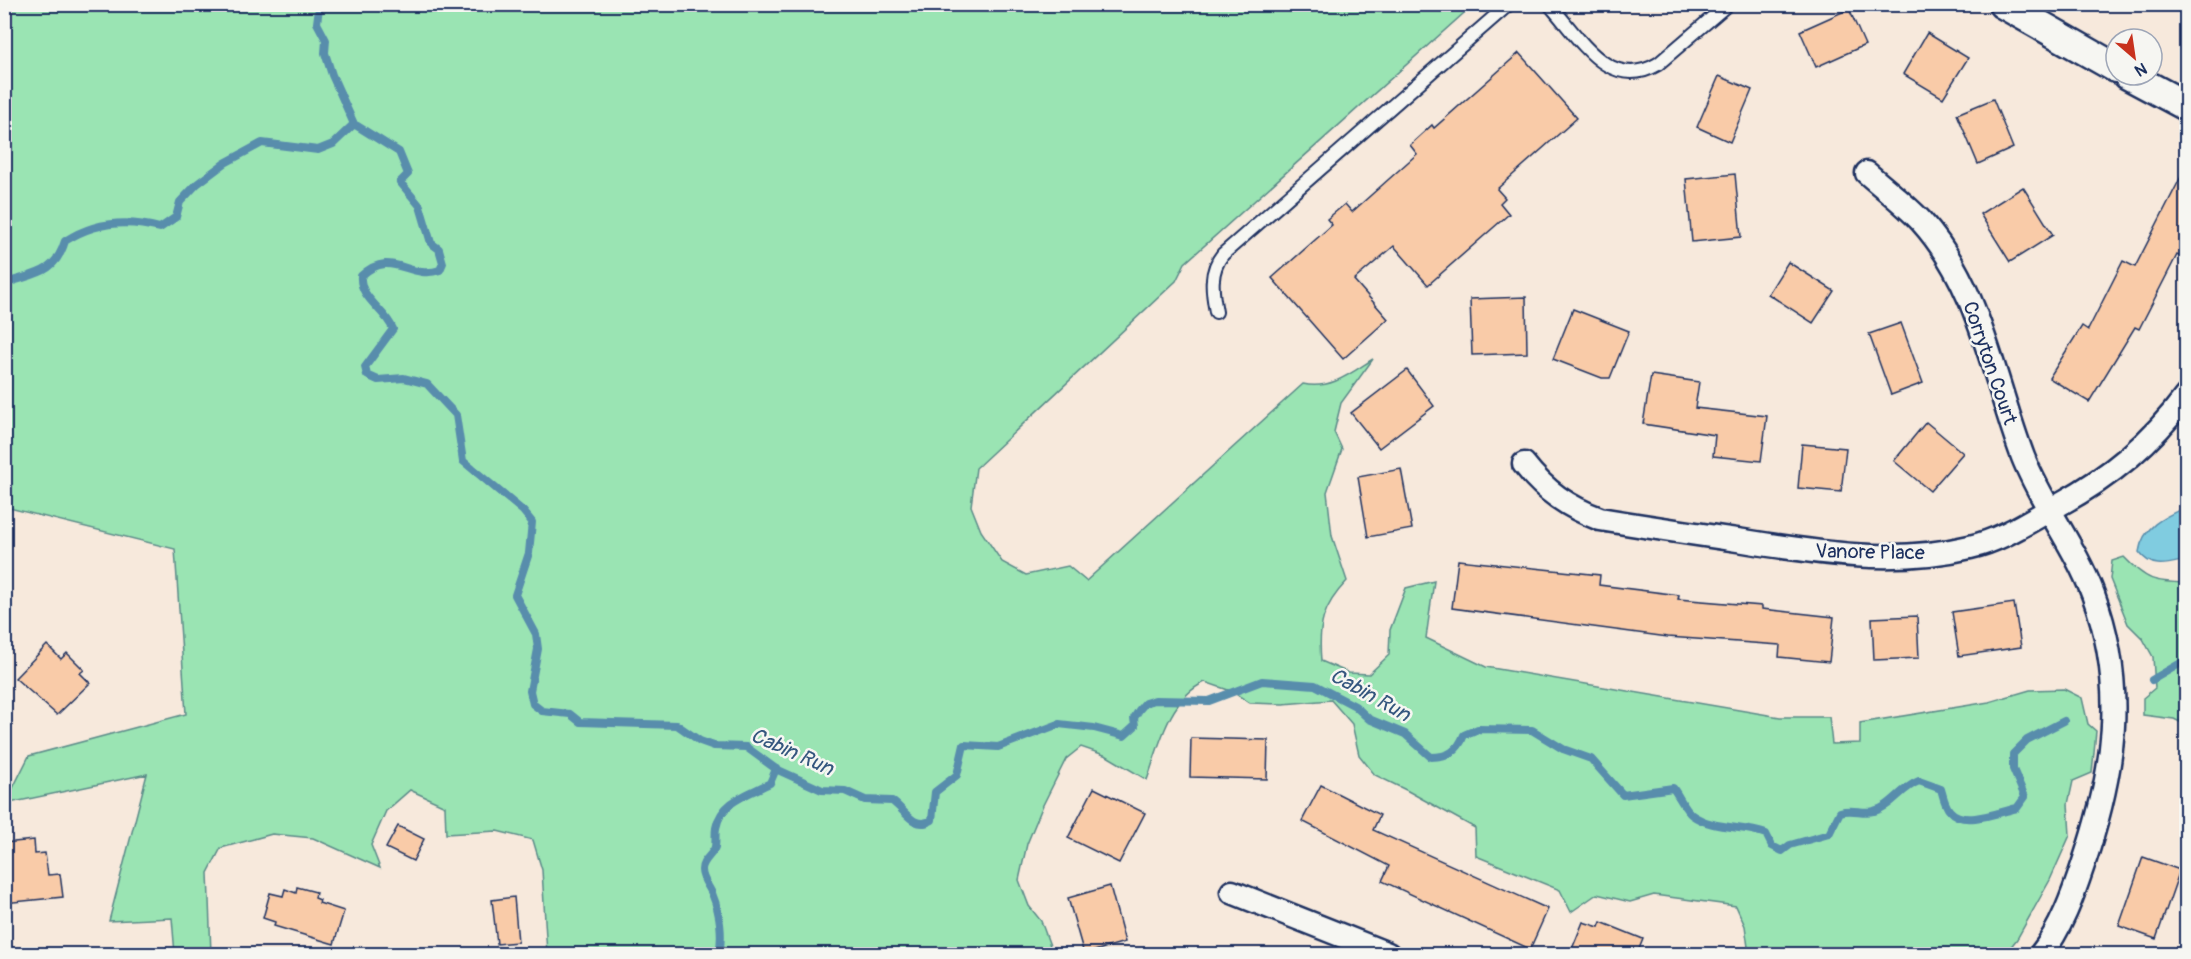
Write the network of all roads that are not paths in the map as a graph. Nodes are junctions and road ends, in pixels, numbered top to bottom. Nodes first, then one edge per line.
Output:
1 (1509, 4) edge
2 (1549, 4) edge
3 (1728, 4) edge
4 (2003, 4) edge
5 (2104, 61) edge
6 (2151, 87) edge
7 (2187, 106) edge
8 (1867, 173) dead end
9 (1216, 312) dead end
10 (2187, 396) edge
11 (1524, 464) dead end
12 (2050, 510) junction
13 (1232, 892) dead end
14 (1388, 954) edge
15 (2041, 954) edge

1 - 9 lane
2 - 3 lane
4 - 5 street
6 - 7 street
8 - 12 street, Corryton Court
10 - 12 street, Vanore Place
11 - 12 street, Vanore Place
12 - 15 street, Corryton Court
13 - 14 street

